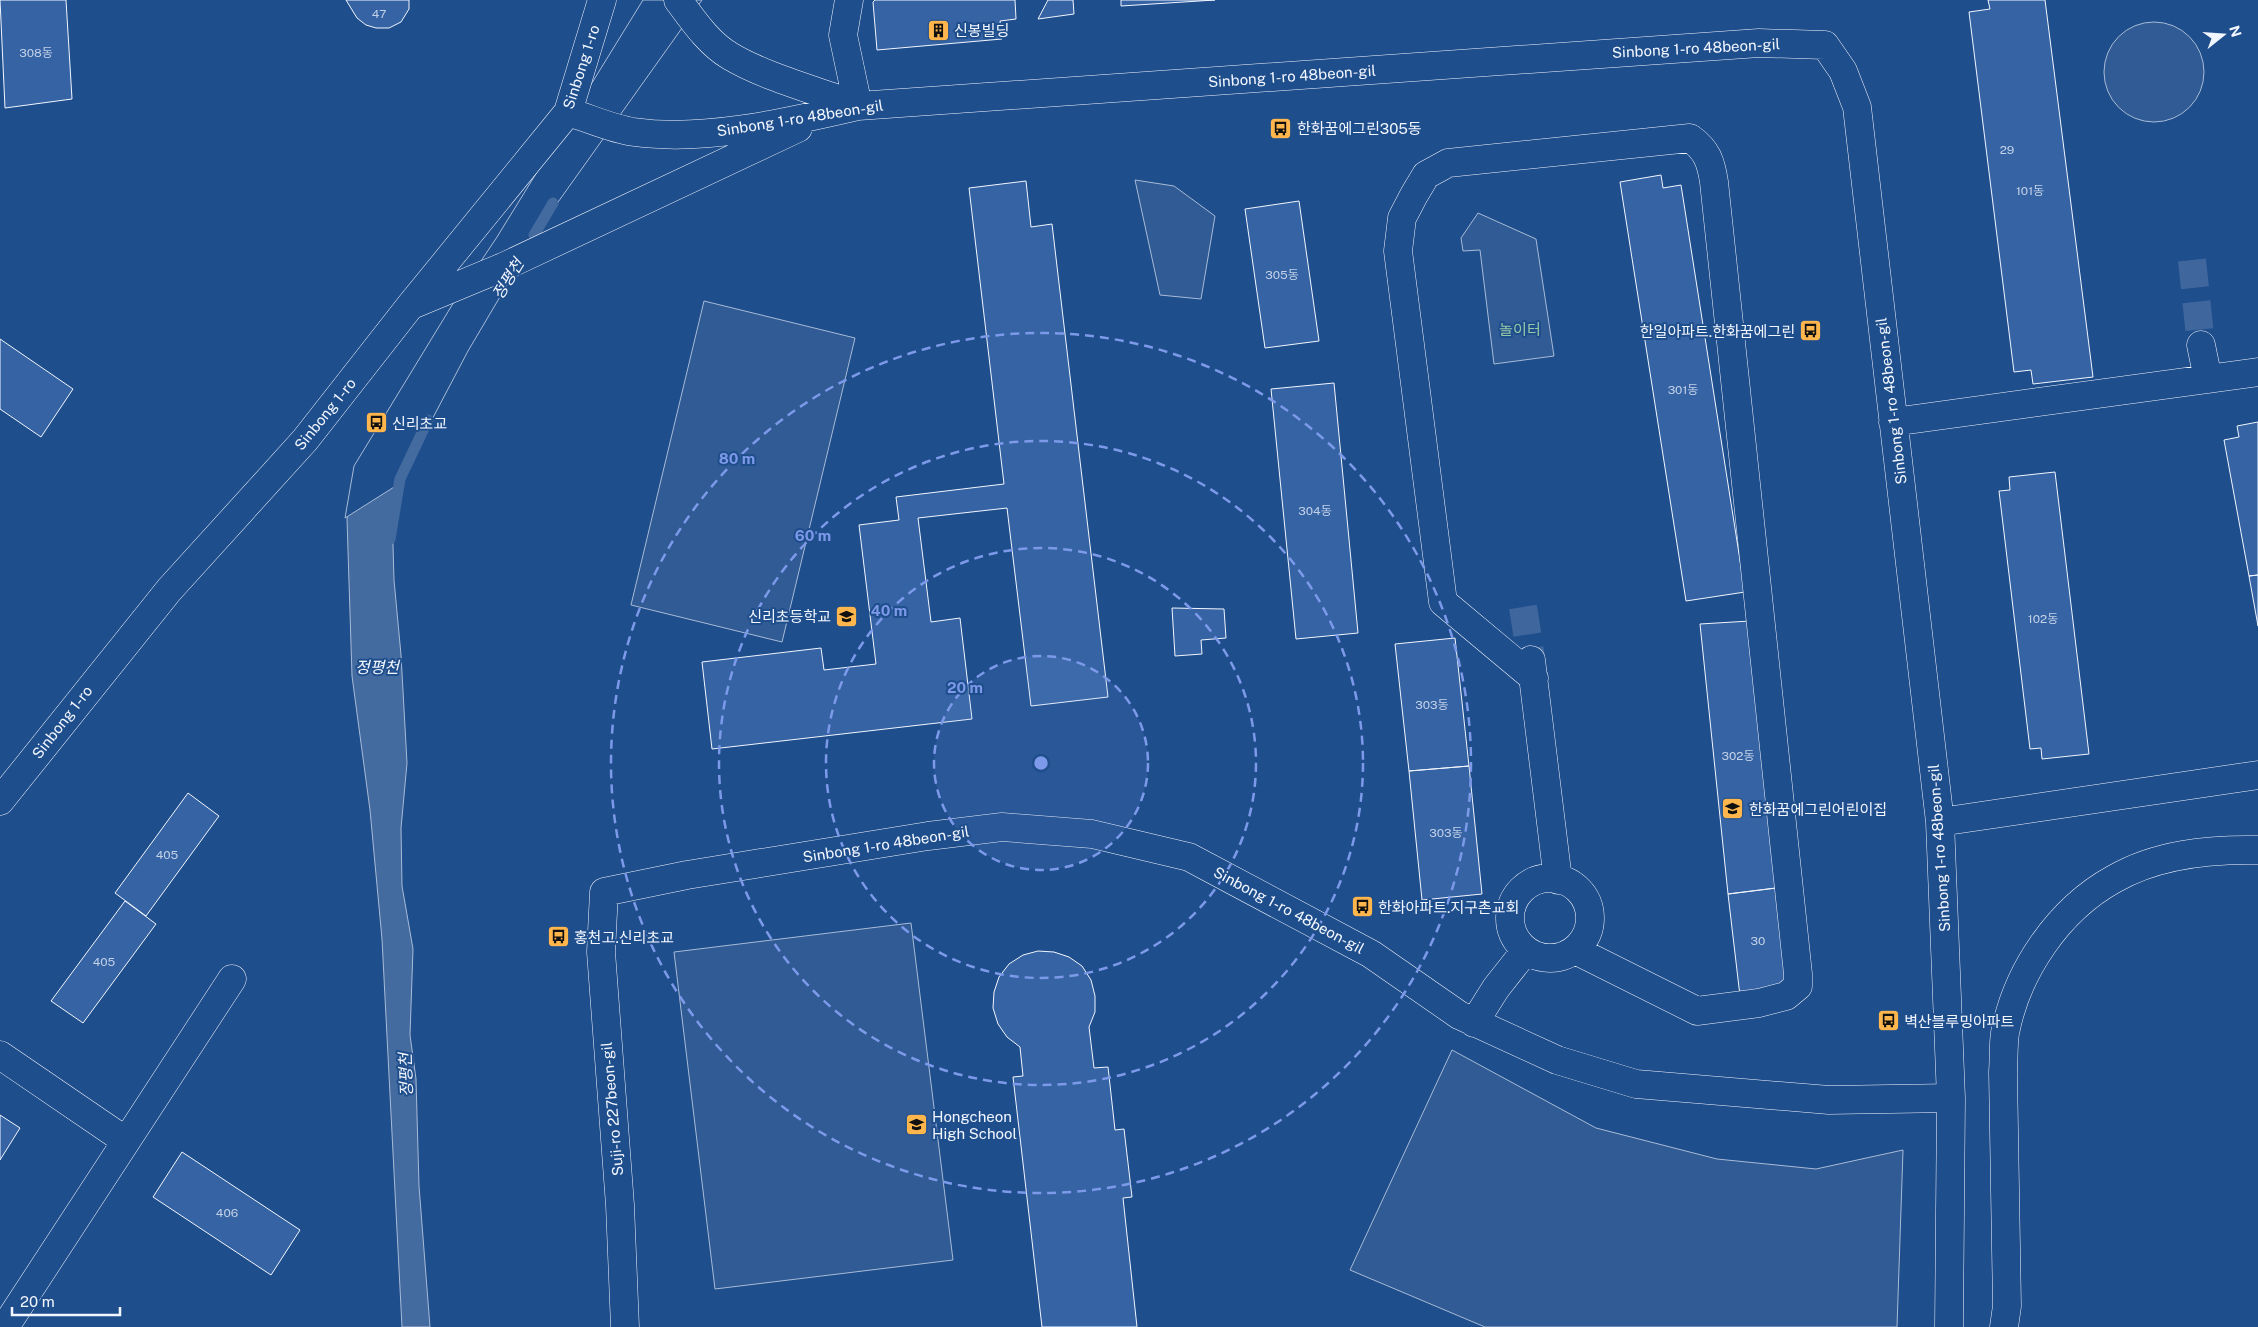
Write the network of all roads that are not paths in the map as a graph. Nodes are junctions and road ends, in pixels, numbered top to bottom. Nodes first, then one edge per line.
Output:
1 (602, 0) edge
2 (678, 0) edge
3 (849, 0) edge
4 (858, 106) junction
5 (568, 112) junction
6 (410, 306) junction
7 (2201, 345) tunnel mouth
8 (2258, 372) edge
9 (2208, 379) junction
10 (1893, 422) junction
11 (2258, 775) edge
12 (0, 801) edge
13 (1940, 822) junction
14 (2258, 850) edge
15 (1558, 880) junction
16 (604, 892) joint
17 (1526, 950) junction
18 (1575, 950) junction
19 (232, 979) dead end
20 (1474, 1023) junction
21 (0, 1055) edge
22 (1951, 1098) junction
23 (126, 1141) junction
24 (5, 1327) edge
25 (626, 1327) edge
26 (1949, 1327) edge
27 (2004, 1327) edge

1 - 5 street, Sinbong 1-ro
2 - 4 street
3 - 4 street
4 - 5 street, Sinbong 1-ro 48beon-gil
4 - 6 street
4 - 10 street, Sinbong 1-ro 48beon-gil
5 - 6 street, Sinbong 1-ro
6 - 12 street, Sinbong 1-ro
7 - 9 street
8 - 9 street
9 - 10 street
10 - 13 street, Sinbong 1-ro 48beon-gil
11 - 13 street
13 - 22 street, Sinbong 1-ro 48beon-gil
14 - 27 street
15 - 17 street
15 - 18 street
15 - 18 street
16 - 20 street, Sinbong 1-ro 48beon-gil
16 - 25 street, Suji-ro 227beon-gil
17 - 18 street
17 - 20 street
19 - 23 street
20 - 22 street, Sinbong 1-ro 48beon-gil
21 - 23 street
22 - 26 street, Sinbong 1-ro 48beon-gil
23 - 24 street

